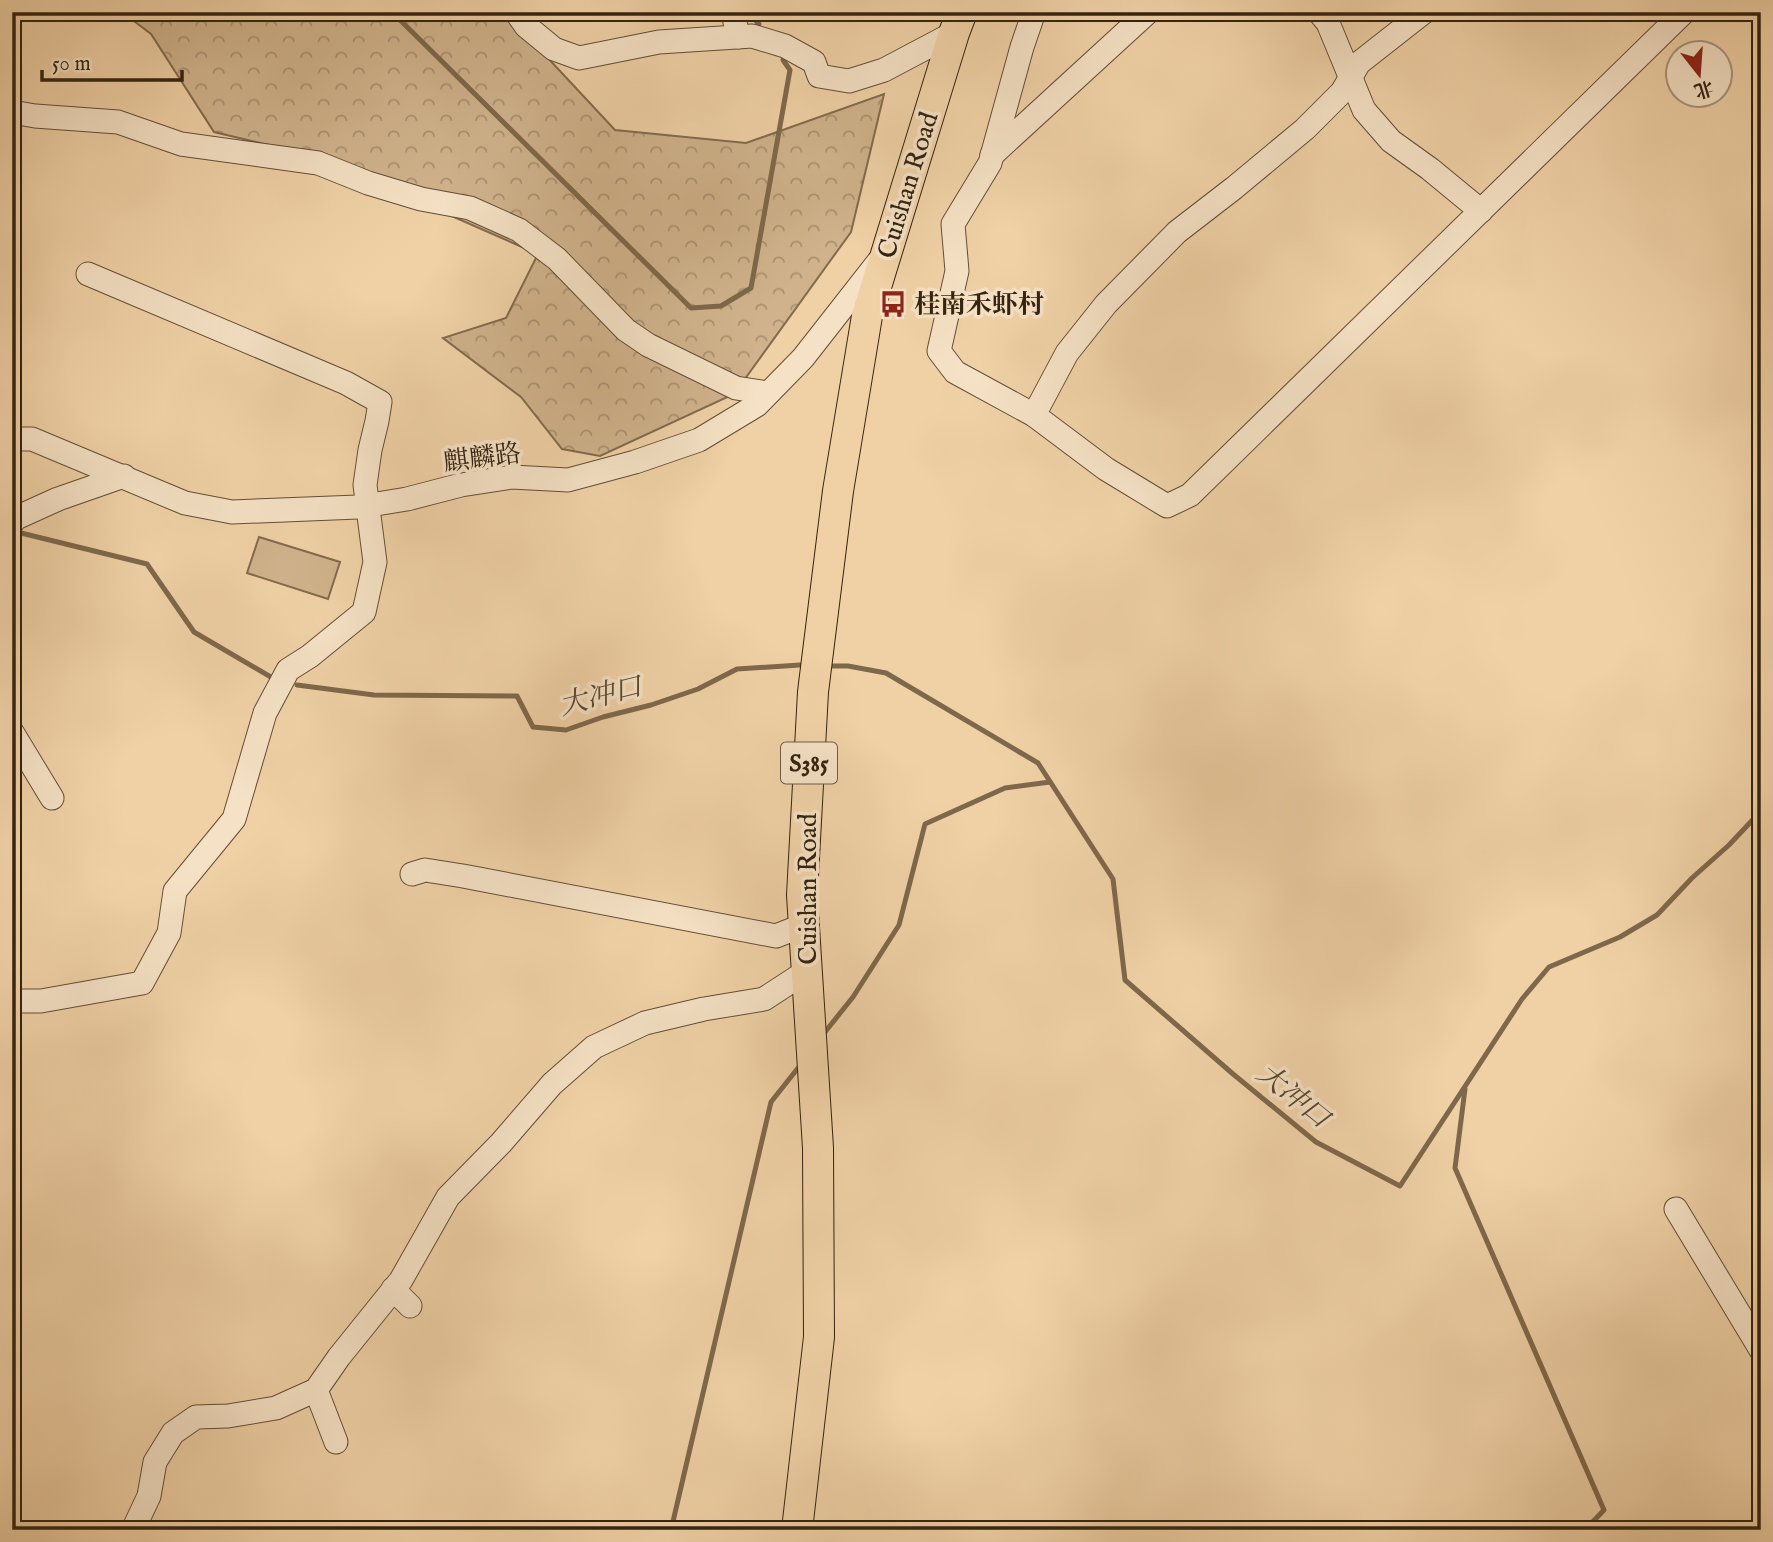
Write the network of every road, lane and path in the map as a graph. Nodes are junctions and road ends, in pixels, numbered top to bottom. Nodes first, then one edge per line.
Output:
1 (516, 12) edge
2 (733, 12) edge
3 (1034, 12) edge
4 (1148, 12) edge
5 (1319, 12) edge
6 (1424, 12) edge
7 (1684, 12) edge
8 (958, 23) edge
9 (738, 37) junction
10 (1350, 79) junction
11 (12, 112) edge
12 (992, 155) junction
13 (1481, 211) junction
14 (887, 250) junction
15 (88, 274) dead end
16 (768, 393) junction
17 (1034, 415) junction
18 (12, 439) edge
19 (124, 476) junction
20 (368, 506) junction
21 (12, 523) edge
22 (12, 732) edge
23 (52, 798) dead end
24 (412, 874) dead end
25 (804, 925) junction
26 (807, 971) junction
27 (12, 1001) edge
28 (1676, 1209) dead end
29 (393, 1289) junction
30 (410, 1306) dead end
31 (1761, 1350) edge
32 (316, 1391) junction
33 (336, 1442) dead end
34 (133, 1530) edge
35 (797, 1530) edge

1 - 9 street
2 - 9 street
3 - 12 street
4 - 12 street
5 - 10 street
6 - 10 street
7 - 13 street
8 - 9 street
8 - 14 main road, Cuishan Road / S385
10 - 13 street
10 - 17 street
11 - 16 street
12 - 17 street
13 - 17 street
14 - 16 street, 麒麟路
14 - 25 main road, Cuishan Road / S385
15 - 20 street
16 - 20 street, 麒麟路
18 - 19 street, 麒麟路
19 - 20 street, 麒麟路
19 - 21 street
20 - 27 street
22 - 23 street
24 - 25 street
25 - 26 main road, Cuishan Road / S385
26 - 29 street
26 - 35 main road, Cuishan Road / S385
28 - 31 street
29 - 30 street
29 - 32 street
32 - 33 street
32 - 34 street

